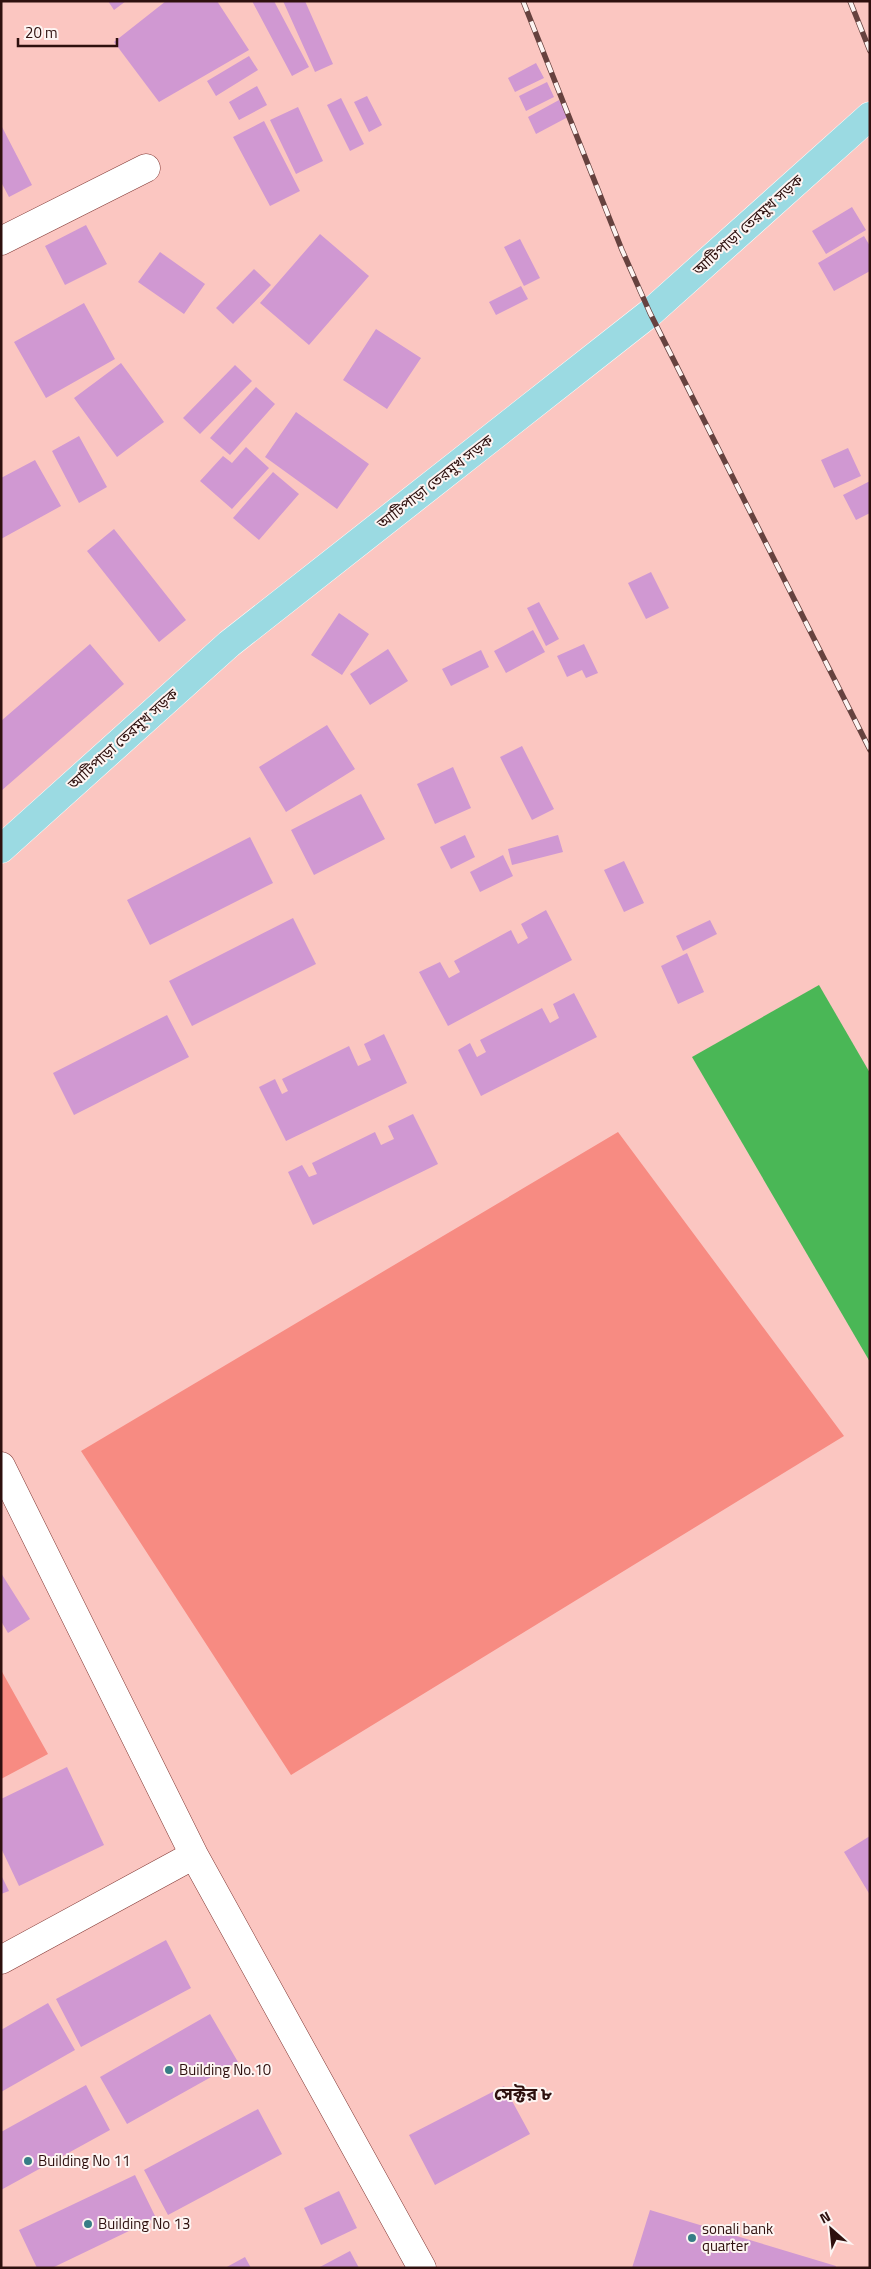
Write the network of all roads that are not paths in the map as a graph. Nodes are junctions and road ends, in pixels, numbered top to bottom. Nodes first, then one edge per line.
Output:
1 (870, 116) edge
2 (146, 168) dead end
3 (1, 241) edge
4 (1, 849) edge
5 (1, 1466) edge
6 (194, 1855) junction
7 (1, 1960) edge
8 (422, 2268) edge

1 - 4 main road, আটিপাড়া তেরমুখ সড়ক
2 - 3 street
5 - 6 street
6 - 7 street
6 - 8 street

